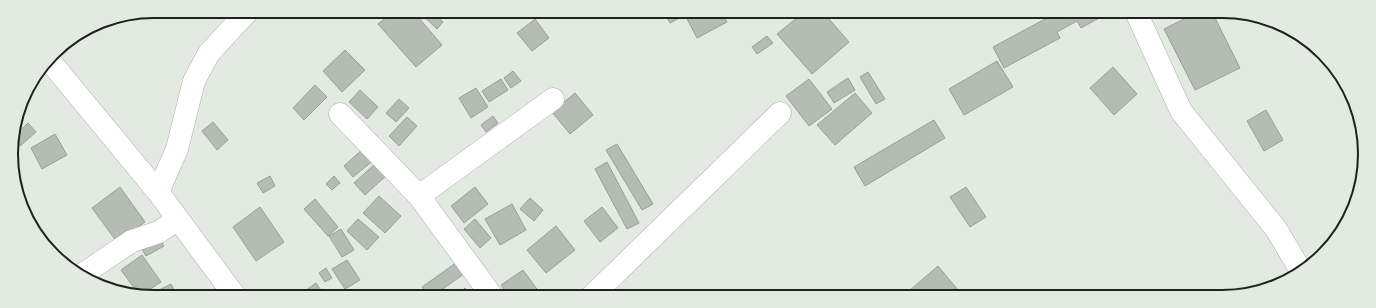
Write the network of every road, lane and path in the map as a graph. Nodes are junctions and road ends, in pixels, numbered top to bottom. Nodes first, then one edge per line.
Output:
1 (242, 18) edge
2 (1139, 18) edge
3 (52, 64) edge
4 (553, 99) dead end
5 (780, 113) dead end
6 (340, 114) dead end
7 (158, 192) junction
8 (419, 196) junction
9 (178, 219) junction
10 (1298, 267) edge
11 (86, 272) edge
12 (231, 290) edge
13 (488, 290) edge
14 (598, 290) edge

1 - 7 street
2 - 10 street
3 - 7 street
4 - 8 street
5 - 14 street
6 - 8 street
7 - 9 street
8 - 13 street
9 - 11 street
9 - 12 street

